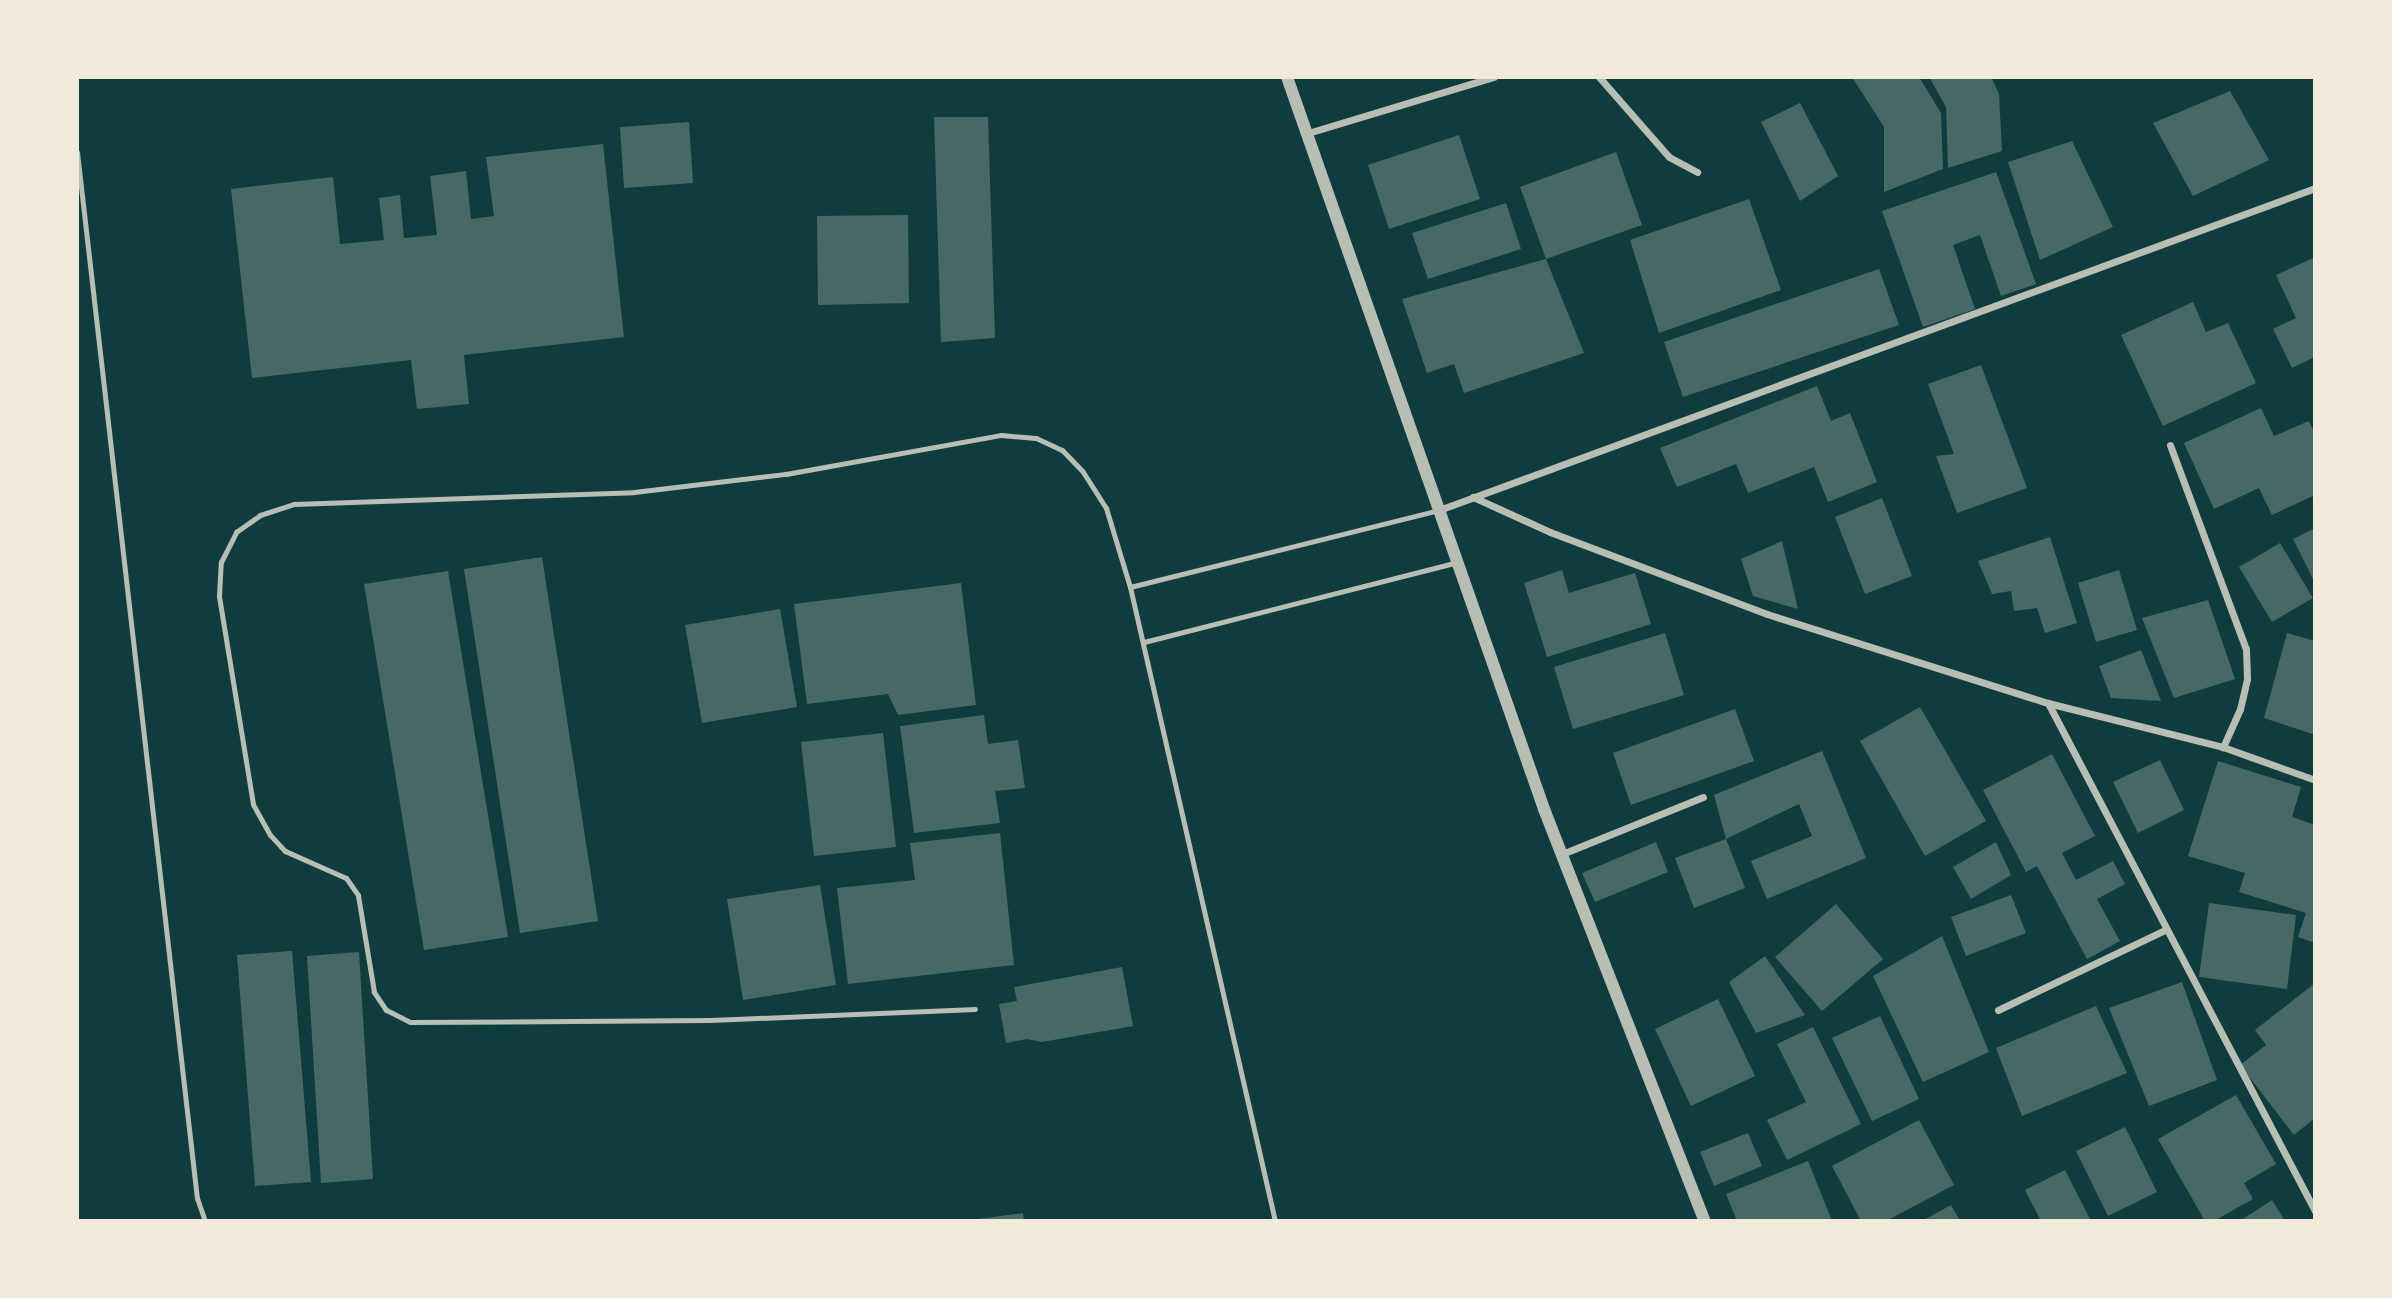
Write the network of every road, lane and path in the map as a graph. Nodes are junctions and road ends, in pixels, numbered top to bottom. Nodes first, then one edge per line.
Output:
1 (1287, 77) edge
2 (1494, 77) edge
3 (1599, 77) edge
4 (1308, 133) junction
5 (77, 152) edge
6 (1697, 172) dead end
7 (2315, 188) edge
8 (2170, 445) dead end
9 (1473, 496) junction
10 (1438, 510) junction
11 (1457, 562) junction
12 (1130, 587) junction
13 (1144, 642) junction
14 (2048, 703) junction
15 (2223, 747) junction
16 (2315, 780) edge
17 (1703, 797) dead end
18 (1562, 855) junction
19 (2167, 929) junction
20 (975, 1009) dead end
21 (1998, 1010) dead end
22 (2315, 1210) edge
23 (205, 1221) edge
24 (1275, 1221) edge
25 (1705, 1221) edge

1 - 4 street
2 - 4 street
3 - 6 street
4 - 10 street
5 - 23 lane
7 - 9 street
8 - 15 street
9 - 10 street
9 - 14 street
10 - 11 street
10 - 12 lane
11 - 13 lane
11 - 18 street
12 - 13 lane
12 - 20 lane
13 - 24 lane
14 - 15 street
14 - 19 street
15 - 16 street
17 - 18 street
18 - 25 street
19 - 21 street
19 - 22 street

